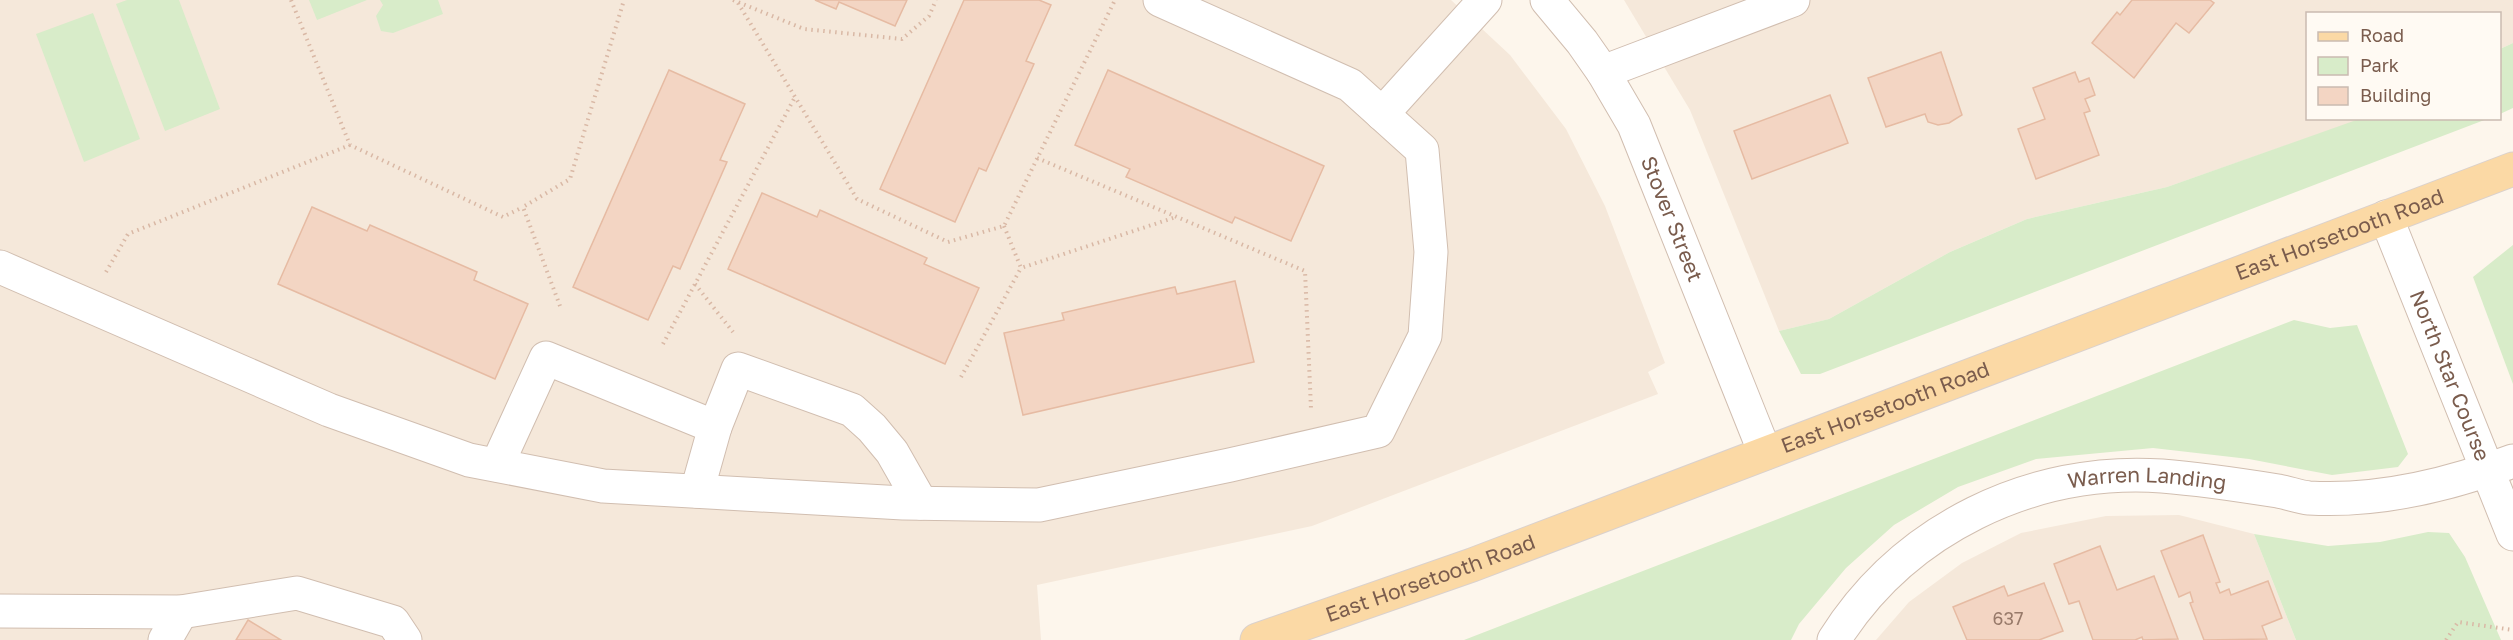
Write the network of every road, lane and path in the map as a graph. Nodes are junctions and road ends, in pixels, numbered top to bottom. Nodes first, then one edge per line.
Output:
1 (291, 0) edge
2 (624, 0) edge
3 (733, 0) edge
4 (936, 0) edge
5 (1115, 0) edge
6 (1160, 0) edge
7 (1485, 0) edge
8 (1547, 0) edge
9 (1793, 0) edge
10 (738, 3) junction
11 (1603, 72) junction
12 (795, 97) junction
13 (1382, 114) junction
14 (350, 145) junction
15 (1037, 158) junction
16 (2513, 169) edge
17 (523, 207) junction
18 (1177, 217) junction
19 (2386, 217) junction
20 (1004, 226) junction
21 (0, 267) edge
22 (1020, 268) junction
23 (695, 284) junction
24 (87, 304) junction
25 (560, 306) dead end
26 (733, 332) dead end
27 (663, 344) dead end
28 (961, 377) dead end
29 (715, 427) junction
30 (1312, 446) junction
31 (1766, 453) junction
32 (497, 465) junction
33 (2500, 465) edge
34 (697, 491) junction
35 (921, 503) junction
36 (2513, 534) edge
37 (0, 611) edge
38 (182, 612) junction
39 (2513, 630) edge
40 (165, 640) edge
41 (405, 640) edge
42 (1257, 640) edge
43 (1834, 640) edge
44 (2446, 640) edge

1 - 14 path
2 - 17 path
3 - 10 path
4 - 10 path
5 - 15 path
6 - 13 street
7 - 13 street
8 - 11 street, Stover Street
9 - 11 street
10 - 12 path
11 - 31 street, Stover Street
12 - 20 path
12 - 23 path
13 - 30 street
14 - 17 path
14 - 24 path
15 - 18 path
15 - 20 path
16 - 19 main road, East Horsetooth Road
17 - 25 path
18 - 22 path
18 - 30 path
19 - 31 main road, East Horsetooth Road
19 - 33 street, North Star Course
20 - 22 path
21 - 24 street
22 - 28 path
23 - 26 path
23 - 27 path
24 - 32 street
29 - 32 street
29 - 34 street
29 - 35 street
30 - 35 street
31 - 42 main road, East Horsetooth Road
32 - 34 street
33 - 36 street, North Star Course
33 - 43 street, Warren Landing
34 - 35 street
37 - 38 street
38 - 40 street
38 - 41 street
39 - 44 path

